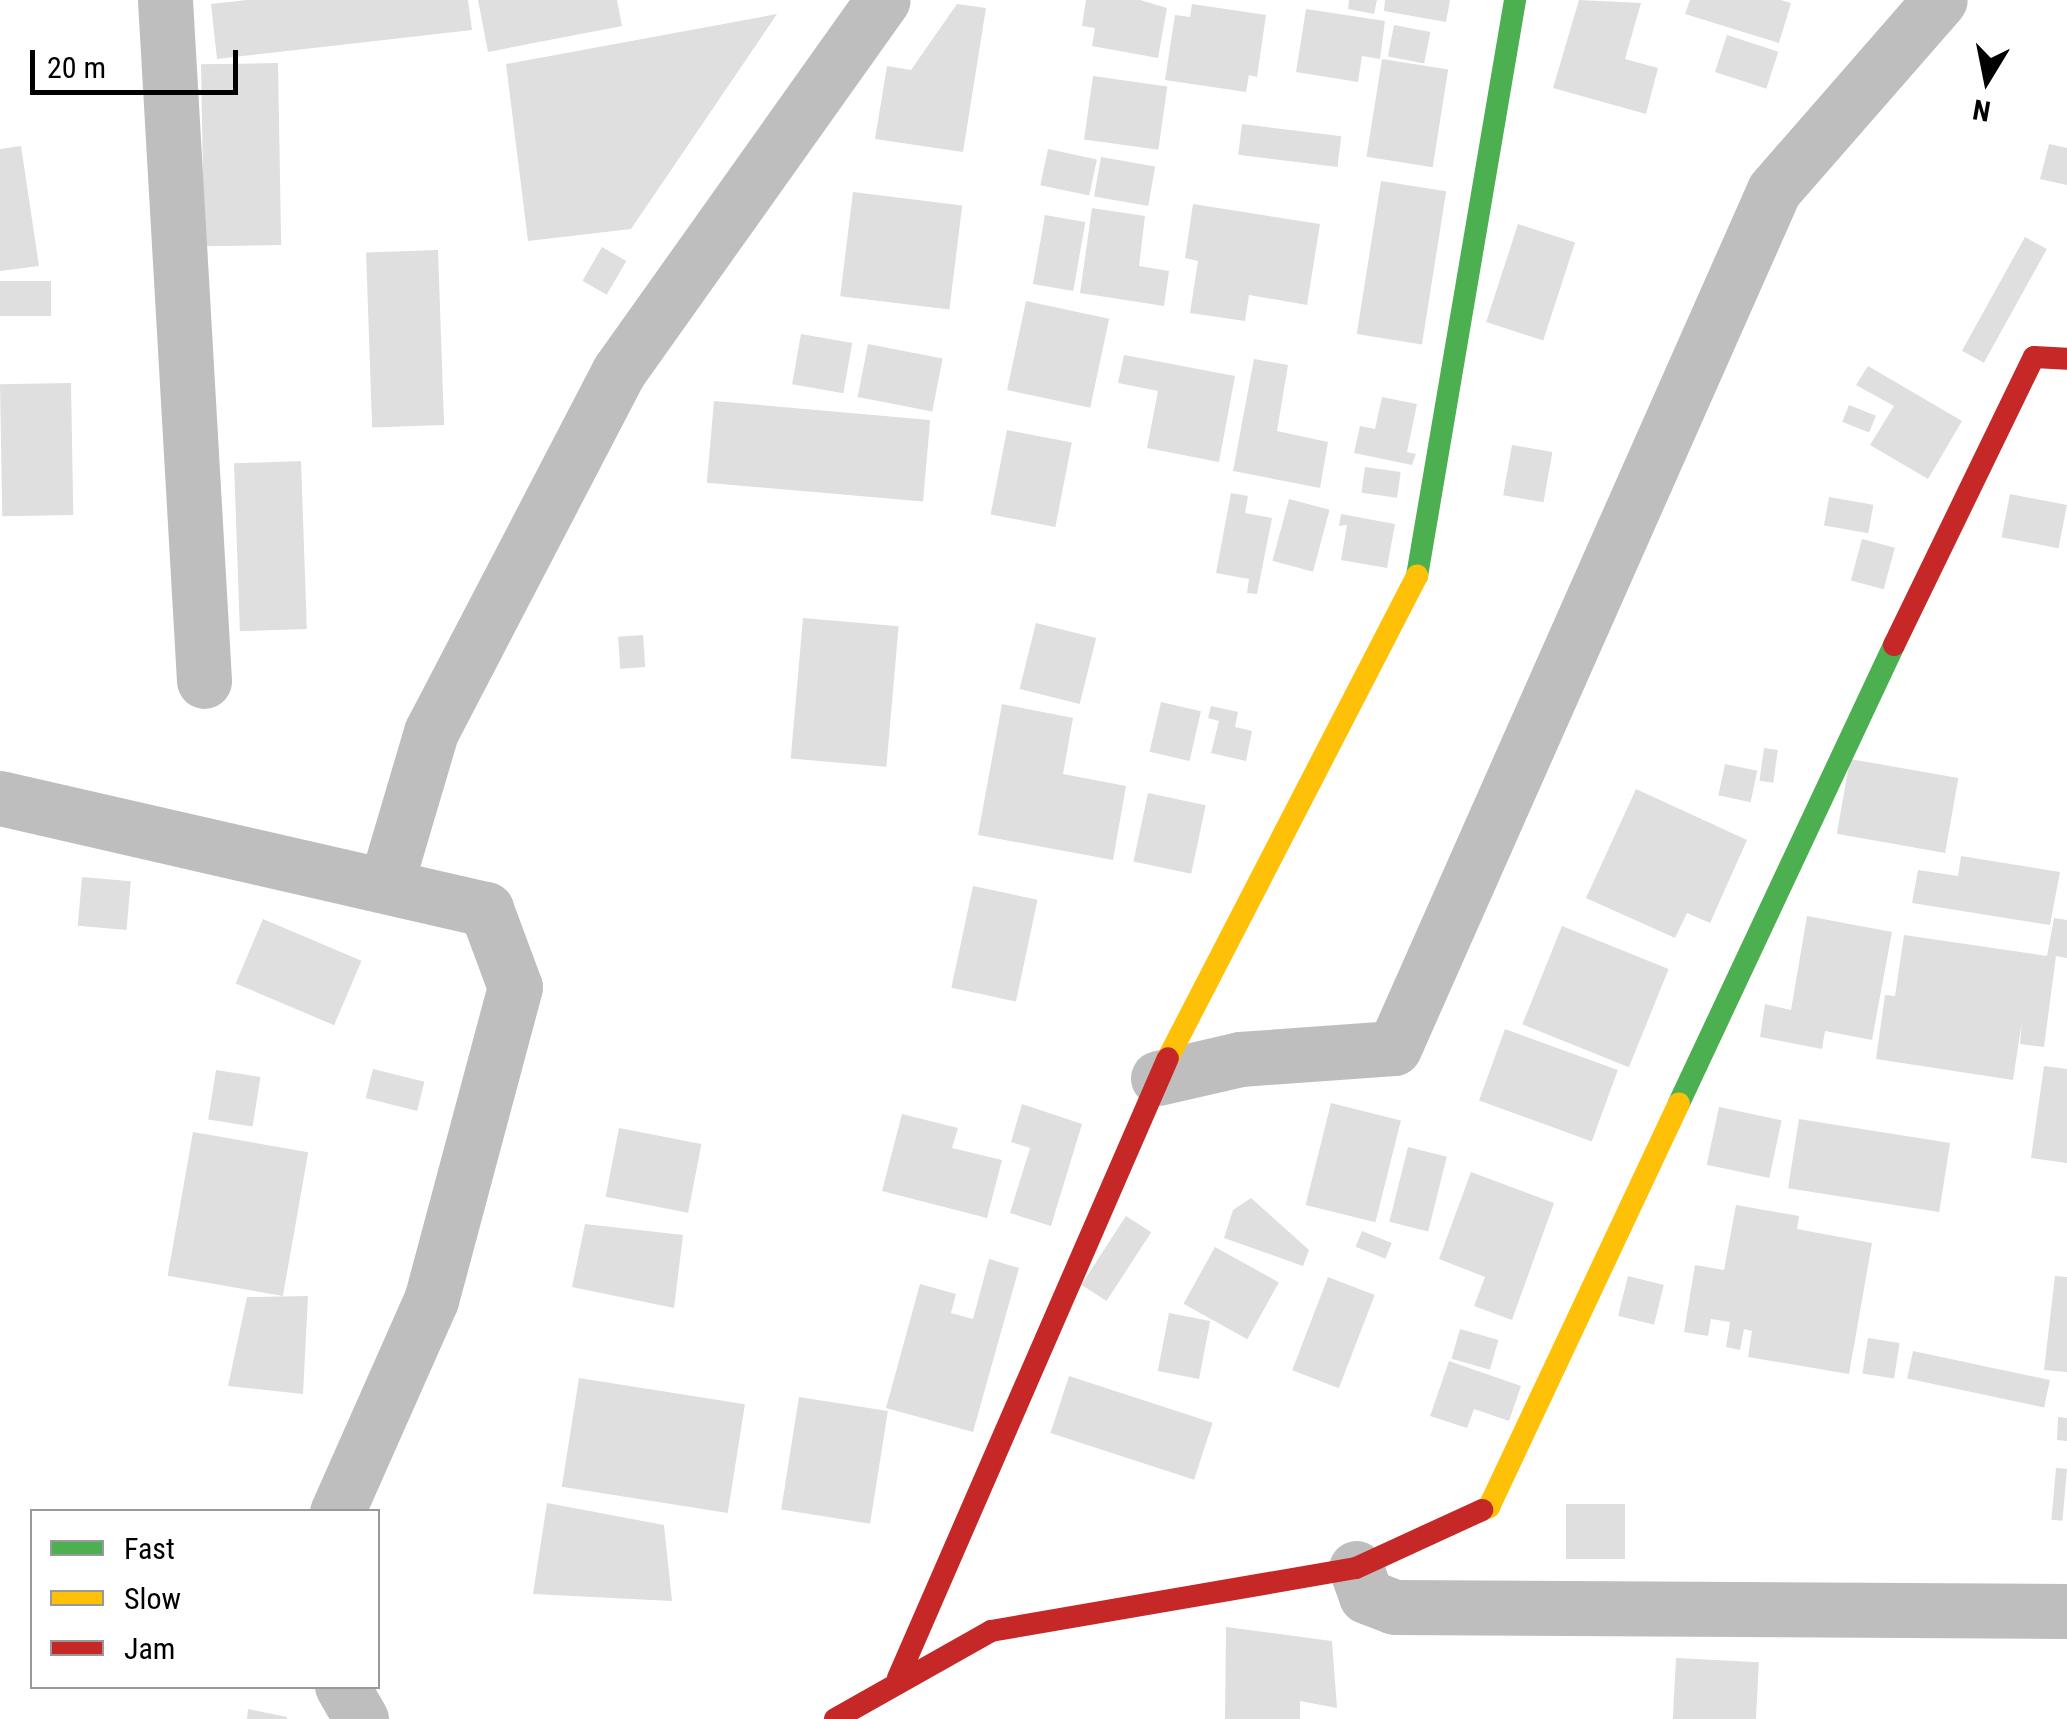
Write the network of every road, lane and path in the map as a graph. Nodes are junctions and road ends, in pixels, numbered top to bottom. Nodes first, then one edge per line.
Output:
1 (165, 0) edge
2 (883, 0) edge
3 (1515, 0) edge
4 (1940, 0) edge
5 (2067, 359) edge
6 (204, 681) dead end
7 (0, 798) edge
8 (386, 884) junction
9 (1158, 1078) junction
10 (338, 1509) edge
11 (1356, 1568) junction
12 (2067, 1611) edge
13 (898, 1678) junction
14 (344, 1689) edge
15 (361, 1719) edge
16 (836, 1719) edge

1 - 6 street
2 - 8 street
3 - 9 street
4 - 9 street
5 - 11 street
7 - 8 street
8 - 10 street
9 - 13 street
11 - 12 street
11 - 13 street
13 - 16 street
14 - 15 street

